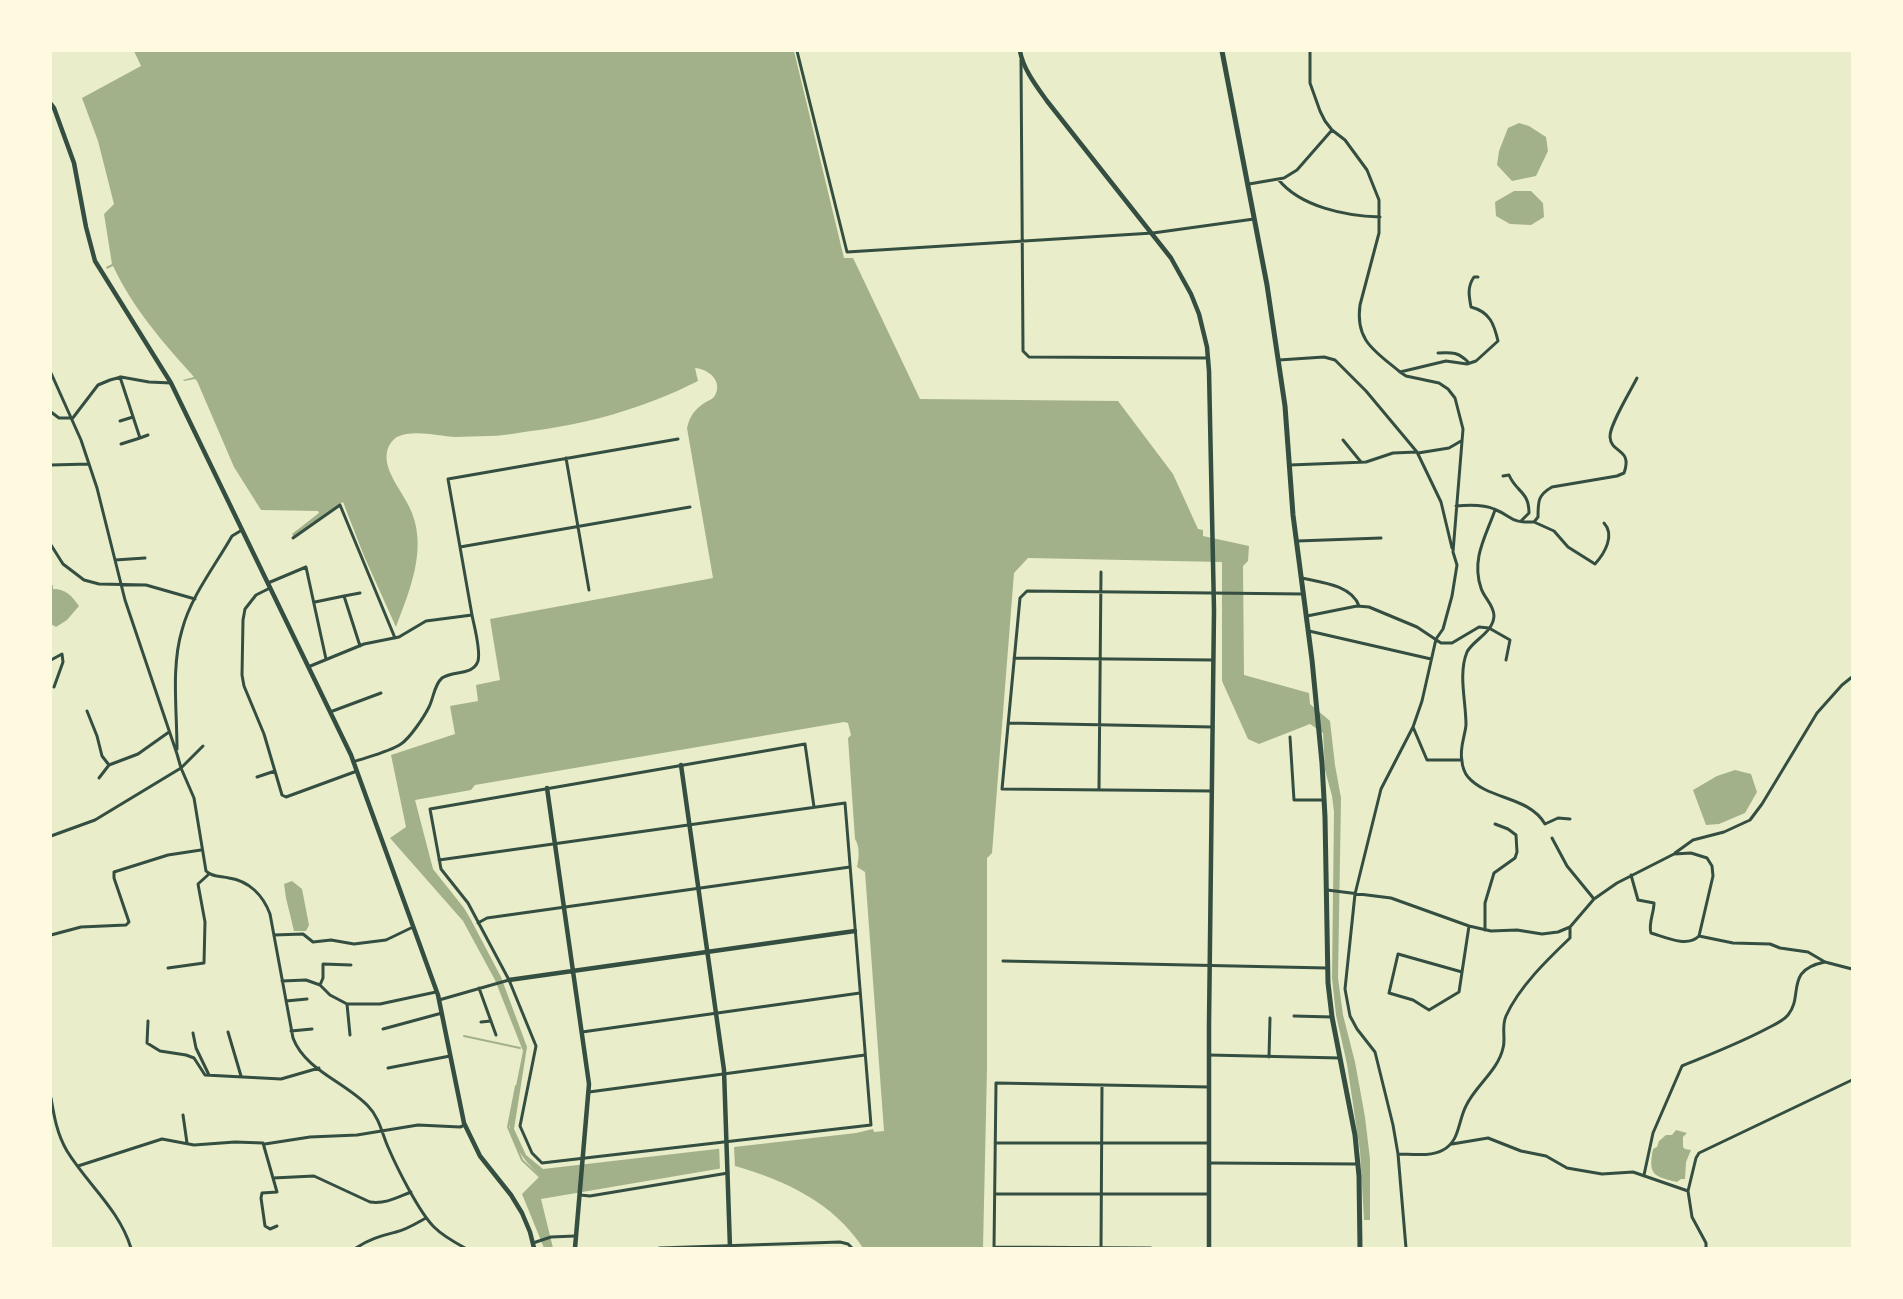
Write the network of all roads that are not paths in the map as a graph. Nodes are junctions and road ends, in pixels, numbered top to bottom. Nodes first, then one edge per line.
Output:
1 (797, 51) edge
2 (1020, 51) edge
3 (1222, 51) edge
4 (1310, 51) edge
5 (1021, 58) junction
6 (51, 104) edge
7 (1332, 130) junction
8 (1278, 179) junction
9 (1247, 185) junction
10 (1380, 217) junction
11 (1254, 219) junction
12 (1153, 233) junction
13 (1023, 241) junction
14 (1478, 277) dead end
15 (1438, 353) dead end
16 (1208, 358) junction
17 (1279, 360) junction
18 (1469, 363) junction
19 (1400, 372) junction
20 (51, 373) edge
21 (120, 377) junction
22 (1637, 378) dead end
23 (171, 383) junction
24 (51, 412) edge
25 (133, 417) junction
26 (72, 418) junction
27 (120, 421) dead end
28 (148, 435) dead end
29 (140, 438) junction
30 (678, 439) dead end
31 (1343, 440) dead end
32 (1461, 441) junction
33 (121, 444) dead end
34 (1417, 452) junction
35 (566, 458) junction
36 (1361, 462) junction
37 (89, 464) junction
38 (51, 465) edge
39 (1290, 465) junction
40 (1503, 476) dead end
41 (1456, 506) junction
42 (690, 507) dead end
43 (1495, 510) junction
44 (1519, 522) junction
45 (1534, 522) junction
46 (1604, 523) dead end
47 (578, 527) junction
48 (242, 530) junction
49 (293, 538) dead end
50 (1381, 538) dead end
51 (1297, 541) junction
52 (51, 545) edge
53 (460, 547) junction
54 (1453, 552) junction
55 (145, 558) dead end
56 (115, 560) junction
57 (1101, 572) dead end
58 (1302, 578) junction
59 (121, 584) junction
60 (269, 585) junction
61 (589, 590) dead end
62 (1100, 592) junction
63 (360, 593) dead end
64 (1217, 594) junction
65 (1304, 594) junction
66 (344, 596) junction
67 (195, 599) junction
68 (314, 602) junction
69 (1359, 606) junction
70 (472, 615) junction
71 (1307, 616) junction
72 (1489, 628) junction
73 (1309, 632) junction
74 (395, 638) junction
75 (1436, 639) junction
76 (360, 646) junction
77 (1014, 658) junction
78 (326, 659) junction
79 (1099, 659) junction
80 (1431, 659) junction
81 (51, 660) edge
82 (1214, 660) junction
83 (1506, 660) dead end
84 (308, 667) junction
85 (1852, 677) edge
86 (54, 687) dead end
87 (381, 693) dead end
88 (87, 711) dead end
89 (330, 712) junction
90 (1008, 723) junction
91 (1099, 725) junction
92 (1213, 726) junction
93 (1413, 728) junction
94 (169, 732) junction
95 (1290, 737) dead end
96 (202, 746) dead end
97 (177, 754) junction
98 (1461, 760) junction
99 (353, 762) junction
100 (108, 765) junction
101 (681, 765) junction
102 (181, 768) junction
103 (275, 771) junction
104 (357, 771) junction
105 (257, 777) dead end
106 (99, 778) dead end
107 (547, 788) junction
108 (1099, 790) junction
109 (1212, 791) junction
110 (1324, 800) junction
111 (814, 807) junction
112 (1570, 819) dead end
113 (1495, 824) dead end
114 (689, 825) junction
115 (51, 836) edge
116 (1552, 838) dead end
117 (555, 843) junction
118 (201, 850) junction
119 (1674, 854) junction
120 (439, 860) junction
121 (850, 867) junction
122 (209, 874) junction
123 (1631, 875) junction
124 (698, 888) junction
125 (1327, 890) junction
126 (1355, 894) junction
127 (1594, 899) junction
128 (564, 907) junction
129 (478, 923) junction
130 (1469, 926) junction
131 (413, 927) junction
132 (1570, 927) junction
133 (1485, 930) junction
134 (855, 931) junction
135 (274, 934) junction
136 (51, 935) edge
137 (1699, 936) junction
138 (707, 952) junction
139 (1003, 961) dead end
140 (1825, 962) junction
141 (351, 965) dead end
142 (1209, 965) junction
143 (168, 968) dead end
144 (1327, 968) junction
145 (1852, 969) edge
146 (573, 971) junction
147 (1462, 972) junction
148 (282, 981) junction
149 (507, 981) junction
150 (320, 985) junction
151 (479, 988) junction
152 (437, 992) junction
153 (860, 993) junction
154 (307, 999) dead end
155 (439, 1000) junction
156 (286, 1001) junction
157 (347, 1004) junction
158 (442, 1013) junction
159 (716, 1014) junction
160 (1294, 1016) dead end
161 (1332, 1017) junction
162 (1270, 1018) dead end
163 (148, 1020) dead end
164 (491, 1021) junction
165 (481, 1022) dead end
166 (312, 1029) dead end
167 (383, 1029) dead end
168 (291, 1031) junction
169 (228, 1032) dead end
170 (582, 1032) junction
171 (193, 1033) dead end
172 (350, 1035) dead end
173 (496, 1035) dead end
174 (865, 1055) junction
175 (1209, 1055) junction
176 (450, 1056) junction
177 (1269, 1057) junction
178 (1342, 1058) junction
179 (319, 1068) junction
180 (388, 1068) dead end
181 (209, 1075) junction
182 (724, 1075) junction
183 (241, 1076) junction
184 (1852, 1080) edge
185 (1102, 1085) junction
186 (1209, 1087) junction
187 (589, 1092) junction
188 (51, 1098) edge
189 (183, 1115) dead end
190 (465, 1125) junction
191 (382, 1131) junction
192 (187, 1143) junction
193 (995, 1143) junction
194 (1101, 1143) junction
195 (1209, 1143) junction
196 (264, 1144) junction
197 (727, 1144) junction
198 (1452, 1144) junction
199 (1398, 1154) junction
200 (584, 1158) junction
201 (1210, 1163) junction
202 (1358, 1164) junction
203 (78, 1166) junction
204 (728, 1171) junction
205 (1644, 1175) junction
206 (273, 1178) junction
207 (411, 1191) junction
208 (1688, 1191) junction
209 (580, 1194) junction
210 (995, 1194) junction
211 (1100, 1194) junction
212 (1210, 1194) junction
213 (426, 1218) junction
214 (277, 1226) dead end
215 (576, 1236) junction
216 (533, 1245) edge
217 (730, 1247) edge
218 (131, 1248) edge
219 (356, 1248) edge
220 (465, 1248) edge
221 (575, 1248) edge
222 (659, 1248) edge
223 (852, 1248) edge
224 (994, 1248) edge
225 (1101, 1248) edge
226 (1151, 1248) edge
227 (1209, 1248) edge
228 (1360, 1248) edge
229 (1406, 1248) edge
230 (1706, 1248) edge

1 - 13 street
2 - 5 street
3 - 9 main road
4 - 7 street
5 - 12 street
5 - 13 street
6 - 23 street
7 - 8 street
7 - 10 street
8 - 9 street
8 - 10 street
9 - 11 main road
10 - 19 street
11 - 12 street
11 - 17 main road
12 - 13 street
12 - 16 street
13 - 16 street
14 - 18 street
15 - 18 street
16 - 64 street
17 - 34 street
17 - 39 main road
18 - 19 street
19 - 32 street
20 - 26 street
21 - 23 street
21 - 25 street
21 - 26 street
22 - 45 street
23 - 48 street
24 - 26 street
25 - 27 street
25 - 29 street
26 - 37 street
28 - 29 street
29 - 33 street
30 - 35 street
31 - 36 street
32 - 34 street
32 - 41 street
34 - 36 street
34 - 54 street
35 - 47 street
35 - 53 street
36 - 39 street
37 - 38 street
37 - 56 street
39 - 51 main road
40 - 44 street
41 - 43 street
41 - 54 street
42 - 47 street
43 - 44 street
43 - 72 street
44 - 45 street
45 - 46 street
47 - 53 street
47 - 61 street
48 - 60 street
48 - 67 street
49 - 74 street
50 - 51 street
51 - 58 main road
52 - 59 street
53 - 70 street
54 - 75 street
55 - 56 street
56 - 59 street
57 - 62 street
58 - 65 main road
58 - 69 street
59 - 67 street
59 - 94 street
60 - 68 street
60 - 84 street
60 - 103 street
62 - 64 street
62 - 77 street
62 - 79 street
63 - 66 street
64 - 65 street
64 - 82 street
65 - 71 main road
66 - 68 street
66 - 76 street
67 - 97 street
68 - 78 street
69 - 71 street
69 - 75 street
70 - 74 street
70 - 99 street
71 - 73 main road
72 - 75 street
72 - 83 street
72 - 98 street
73 - 80 street
73 - 110 main road
74 - 76 street
75 - 80 street
76 - 78 street
77 - 79 street
77 - 90 street
78 - 84 street
79 - 82 street
79 - 91 street
80 - 93 street
81 - 86 street
82 - 92 street
84 - 89 street
85 - 119 street
87 - 89 street
88 - 100 street
89 - 99 street
90 - 91 street
90 - 108 street
91 - 92 street
91 - 108 street
92 - 109 street
93 - 98 street
93 - 126 street
94 - 97 street
94 - 100 street
95 - 110 street
96 - 102 street
97 - 102 street
98 - 112 street
99 - 104 street
100 - 106 street
101 - 107 street
101 - 111 street
101 - 114 street
102 - 115 street
102 - 118 street
103 - 104 street
103 - 105 street
104 - 131 street
107 - 117 street
107 - 120 street
108 - 109 street
109 - 142 street
110 - 125 main road
111 - 114 street
111 - 121 street
113 - 133 street
114 - 117 street
114 - 124 street
116 - 127 street
117 - 120 street
117 - 128 street
118 - 122 street
118 - 136 street
119 - 123 street
119 - 137 street
120 - 129 street
121 - 124 street
121 - 134 street
122 - 135 street
122 - 143 street
123 - 127 street
123 - 137 street
124 - 128 street
124 - 138 street
125 - 126 street
125 - 144 main road
126 - 130 street
126 - 199 street
127 - 132 street
128 - 129 street
128 - 146 street
129 - 149 street
130 - 133 street
130 - 147 street
131 - 135 street
131 - 152 street
132 - 133 street
132 - 198 street
134 - 138 street
134 - 153 street
135 - 148 street
137 - 140 street
138 - 146 street
138 - 159 street
139 - 142 street
140 - 145 street
140 - 205 street
141 - 150 street
142 - 144 street
142 - 175 street
144 - 161 main road
146 - 149 street
146 - 170 street
147 - 147 street
148 - 150 street
148 - 156 street
149 - 151 street
149 - 200 street
150 - 157 street
151 - 155 street
151 - 164 street
152 - 155 street
152 - 157 street
153 - 159 street
153 - 174 street
154 - 156 street
155 - 158 street
156 - 168 street
157 - 172 street
158 - 167 street
158 - 176 street
159 - 170 street
159 - 182 street
160 - 161 street
161 - 178 main road
162 - 177 street
163 - 181 street
164 - 165 street
164 - 173 street
166 - 168 street
168 - 179 street
169 - 183 street
170 - 187 street
171 - 181 street
174 - 182 street
174 - 197 street
175 - 177 street
175 - 186 street
176 - 180 street
176 - 190 street
177 - 178 street
178 - 202 main road
179 - 183 street
179 - 191 street
181 - 183 street
182 - 187 street
182 - 197 street
184 - 208 street
185 - 186 street
185 - 193 street
185 - 194 street
186 - 195 street
187 - 200 street
188 - 203 street
189 - 192 street
190 - 191 street
190 - 216 street
191 - 196 street
191 - 207 street
192 - 196 street
192 - 203 street
193 - 194 street
193 - 210 street
194 - 195 street
194 - 211 street
195 - 201 street
196 - 206 street
197 - 200 street
197 - 204 street
198 - 199 street
198 - 205 street
199 - 229 street
200 - 209 street
201 - 202 street
201 - 212 street
202 - 228 main road
203 - 218 street
204 - 209 street
204 - 217 street
205 - 208 street
206 - 207 street
206 - 214 street
207 - 213 street
208 - 230 street
209 - 215 street
210 - 211 street
210 - 224 street
211 - 212 street
211 - 225 street
212 - 227 street
213 - 219 street
213 - 220 street
215 - 216 street
215 - 221 street
217 - 222 street
217 - 223 street
224 - 225 street
225 - 226 street

